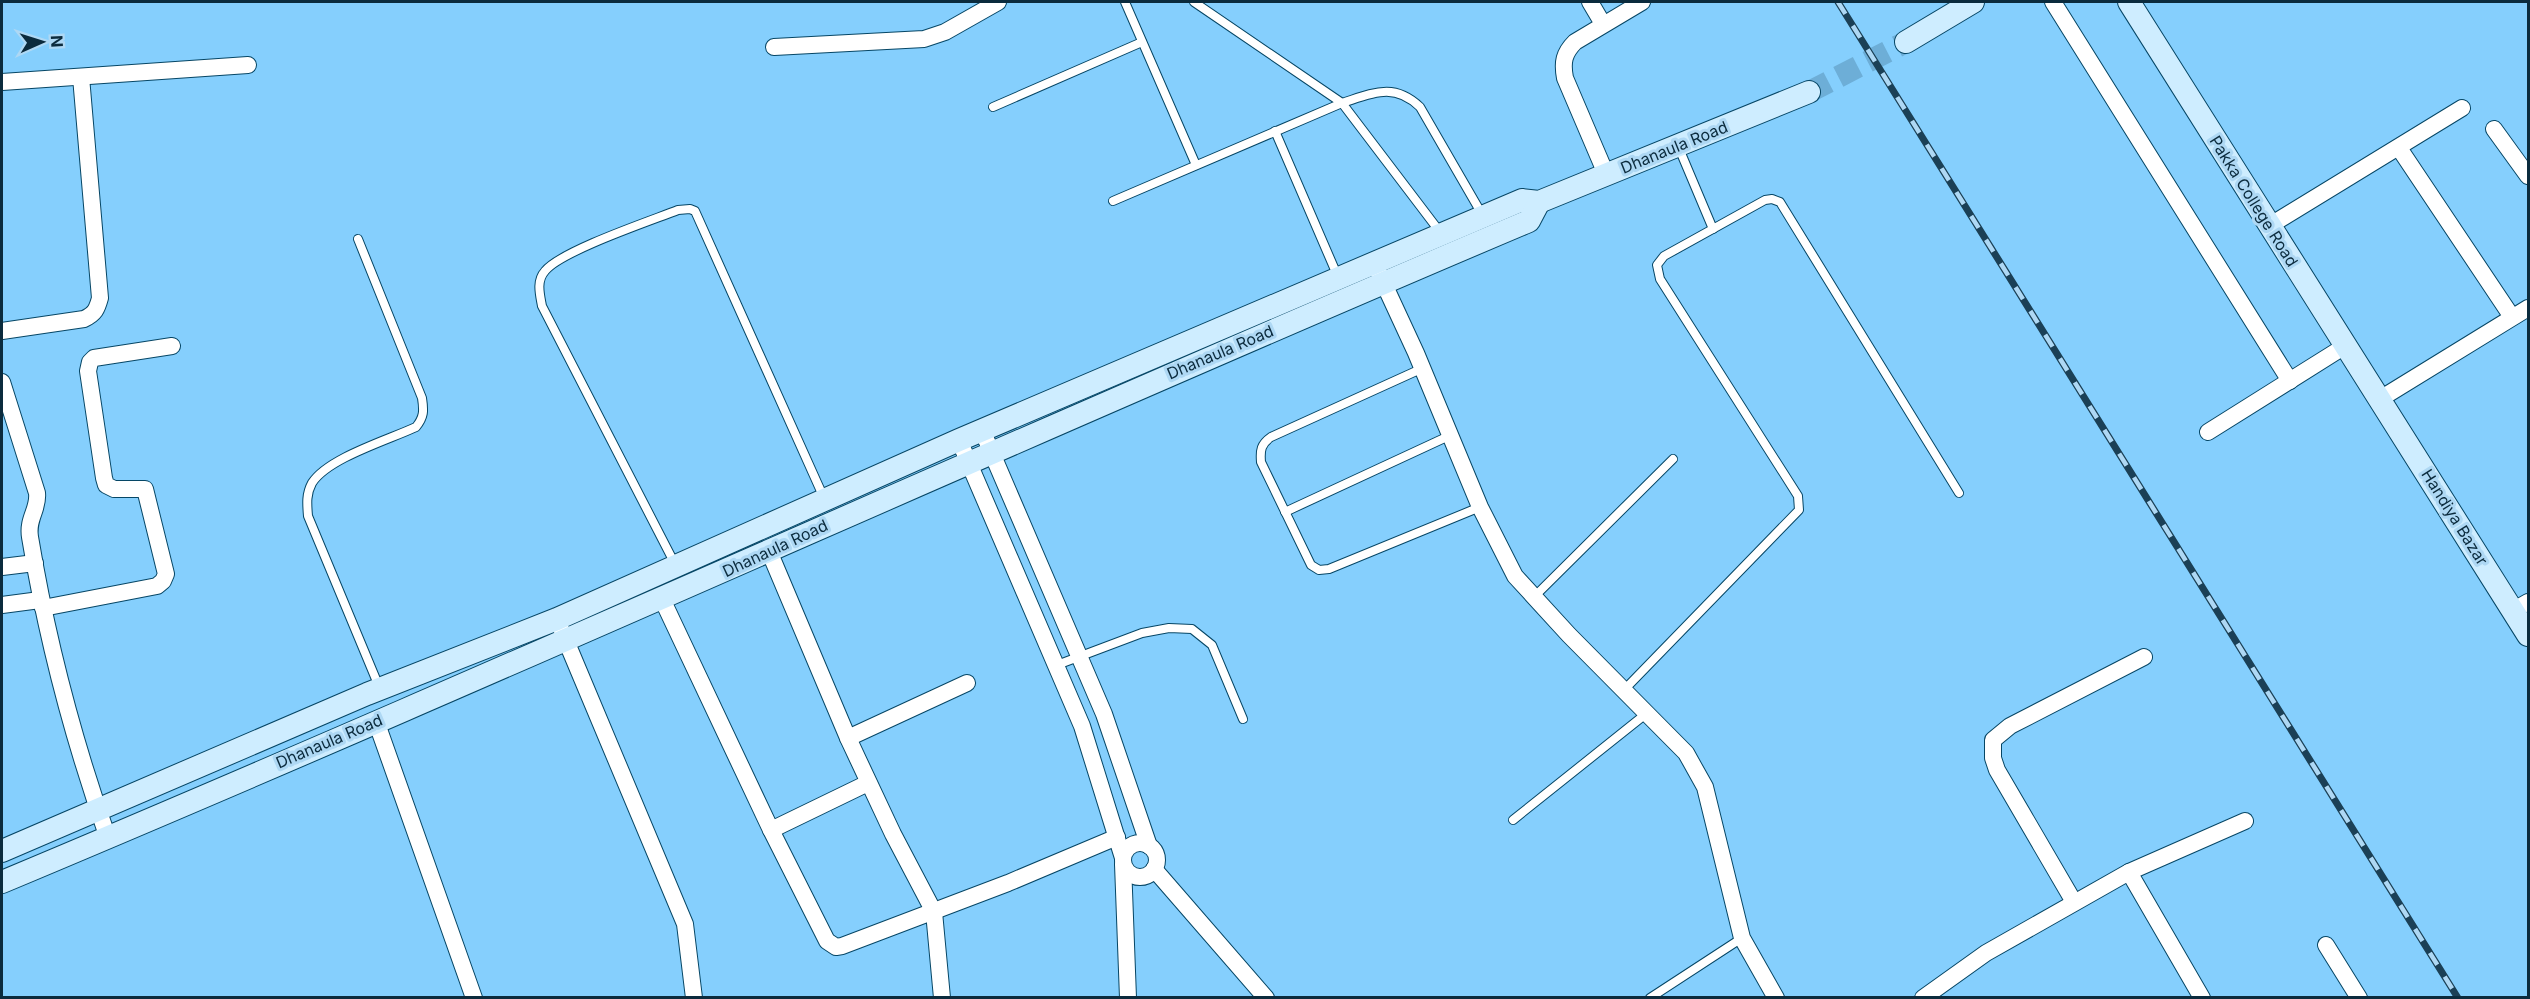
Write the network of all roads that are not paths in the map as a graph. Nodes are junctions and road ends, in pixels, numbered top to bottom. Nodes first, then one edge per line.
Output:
1 (998, 2) edge
2 (1125, 2) edge
3 (1194, 2) edge
4 (1590, 2) edge
5 (1642, 2) edge
6 (1972, 2) edge
7 (2053, 2) edge
8 (2129, 2) edge
9 (1603, 24) junction
10 (1142, 42) junction
11 (1906, 42) tunnel mouth
12 (774, 47) dead end
13 (248, 65) dead end
14 (81, 77) junction
15 (2, 82) edge
16 (1809, 92) tunnel mouth
17 (1342, 103) junction
18 (993, 107) dead end
19 (2462, 108) dead end
20 (2494, 129) dead end
21 (1275, 131) junction
22 (1678, 146) junction
23 (2399, 148) junction
24 (1196, 165) junction
25 (1606, 174) junction
26 (2529, 176) edge
27 (1113, 201) dead end
28 (1539, 202) junction
29 (1483, 217) junction
30 (2269, 226) junction
31 (1713, 229) junction
32 (1442, 235) junction
33 (358, 239) dead end
34 (1379, 273) junction
35 (1339, 280) junction
36 (2529, 308) edge
37 (2512, 318) junction
38 (2, 331) edge
39 (172, 346) dead end
40 (2345, 346) junction
41 (1423, 368) junction
42 (2290, 381) junction
43 (2, 382) edge
44 (2380, 399) junction
45 (982, 430) junction
46 (2208, 432) dead end
47 (1451, 435) junction
48 (959, 440) junction
49 (992, 450) junction
50 (1673, 459) dead end
51 (969, 460) junction
52 (1959, 493) dead end
53 (824, 498) junction
54 (1480, 507) junction
55 (1285, 512) junction
56 (769, 551) junction
57 (35, 563) junction
58 (2, 567) edge
59 (682, 577) junction
60 (1534, 597) junction
61 (662, 599) junction
62 (41, 604) junction
63 (2, 605) edge
64 (2522, 606) edge
65 (557, 619) junction
66 (2529, 635) edge
67 (566, 641) junction
68 (1080, 657) junction
69 (2144, 657) dead end
70 (1057, 665) junction
71 (968, 683) dead end
72 (380, 689) junction
73 (1624, 690) junction
74 (1647, 713) junction
75 (1243, 719) dead end
76 (376, 721) junction
77 (848, 738) junction
78 (868, 783) junction
79 (98, 809) junction
80 (1513, 820) dead end
81 (2245, 822) dead end
82 (771, 830) junction
83 (1117, 837) junction
84 (108, 838) junction
85 (1149, 846) junction
86 (2, 851) edge
87 (1123, 861) junction
88 (1154, 869) junction
89 (2129, 872) junction
90 (2, 882) edge
91 (2074, 902) junction
92 (934, 912) junction
93 (1742, 938) junction
94 (2326, 945) dead end
95 (474, 998) edge
96 (694, 998) edge
97 (942, 998) edge
98 (1128, 998) edge
99 (1266, 998) edge
100 (1650, 998) edge
101 (1776, 998) edge
102 (1923, 998) edge
103 (2202, 998) edge
104 (2359, 998) edge

1 - 12 street
2 - 10 lane
3 - 17 lane
4 - 9 street
5 - 9 street
6 - 11 street
7 - 42 street
8 - 30 street, Pakka College Road
9 - 25 street
10 - 18 lane
10 - 24 lane
13 - 14 street
14 - 15 street
14 - 38 street
16 - 22 street, Dhanaula Road
17 - 21 lane
17 - 29 lane
17 - 32 lane
19 - 23 street
20 - 26 street
21 - 24 lane
21 - 35 lane
22 - 25 street, Dhanaula Road
22 - 31 lane
23 - 30 street
23 - 37 street
24 - 27 lane
25 - 28 street, Dhanaula Road
28 - 29 street, Dhanaula Road
28 - 34 street, Dhanaula Road
29 - 32 street, Dhanaula Road
30 - 40 street, Pakka College Road
31 - 52 lane
31 - 73 lane
32 - 34 street, Dhanaula Road
33 - 72 lane
34 - 35 street, Dhanaula Road
34 - 41 street
34 - 49 street, Dhanaula Road
35 - 45 street, Dhanaula Road
36 - 37 street
37 - 44 street
39 - 62 street
40 - 42 street
40 - 44 street, Pakka College Road
41 - 47 street
41 - 55 lane
42 - 46 street
43 - 57 street
44 - 64 street, Handiya Bazar
45 - 48 street, Dhanaula Road
45 - 49 street
47 - 54 street
47 - 55 lane
48 - 51 street
48 - 53 street, Dhanaula Road
49 - 51 street, Dhanaula Road
49 - 68 street
50 - 60 lane
51 - 56 street, Dhanaula Road
51 - 70 street
53 - 59 street, Dhanaula Road
53 - 59 lane
54 - 55 lane
54 - 60 street
56 - 59 street, Dhanaula Road
56 - 77 street
57 - 58 street
57 - 62 street
59 - 61 street, Dhanaula Road
59 - 65 street, Dhanaula Road
60 - 73 street
61 - 67 street, Dhanaula Road
61 - 82 street
62 - 63 street
62 - 79 street
64 - 66 street, Handiya Bazar
65 - 67 street
65 - 72 street, Dhanaula Road
67 - 76 street, Dhanaula Road
67 - 96 street
68 - 70 lane
68 - 75 lane
68 - 85 street
69 - 91 street
70 - 83 street
71 - 77 street
72 - 79 street, Dhanaula Road
73 - 74 street
74 - 80 lane
74 - 93 street
76 - 84 street, Dhanaula Road
76 - 95 street
77 - 78 street
78 - 82 street
78 - 92 street
79 - 84 street
79 - 86 street, Dhanaula Road
81 - 89 street
82 - 92 street
83 - 87 street
83 - 92 street
84 - 90 street, Dhanaula Road
85 - 87 street
85 - 88 street
87 - 88 street
87 - 98 street
88 - 99 street
89 - 91 street
89 - 103 street
91 - 102 street
92 - 97 street
93 - 100 lane
93 - 101 street
94 - 104 street

